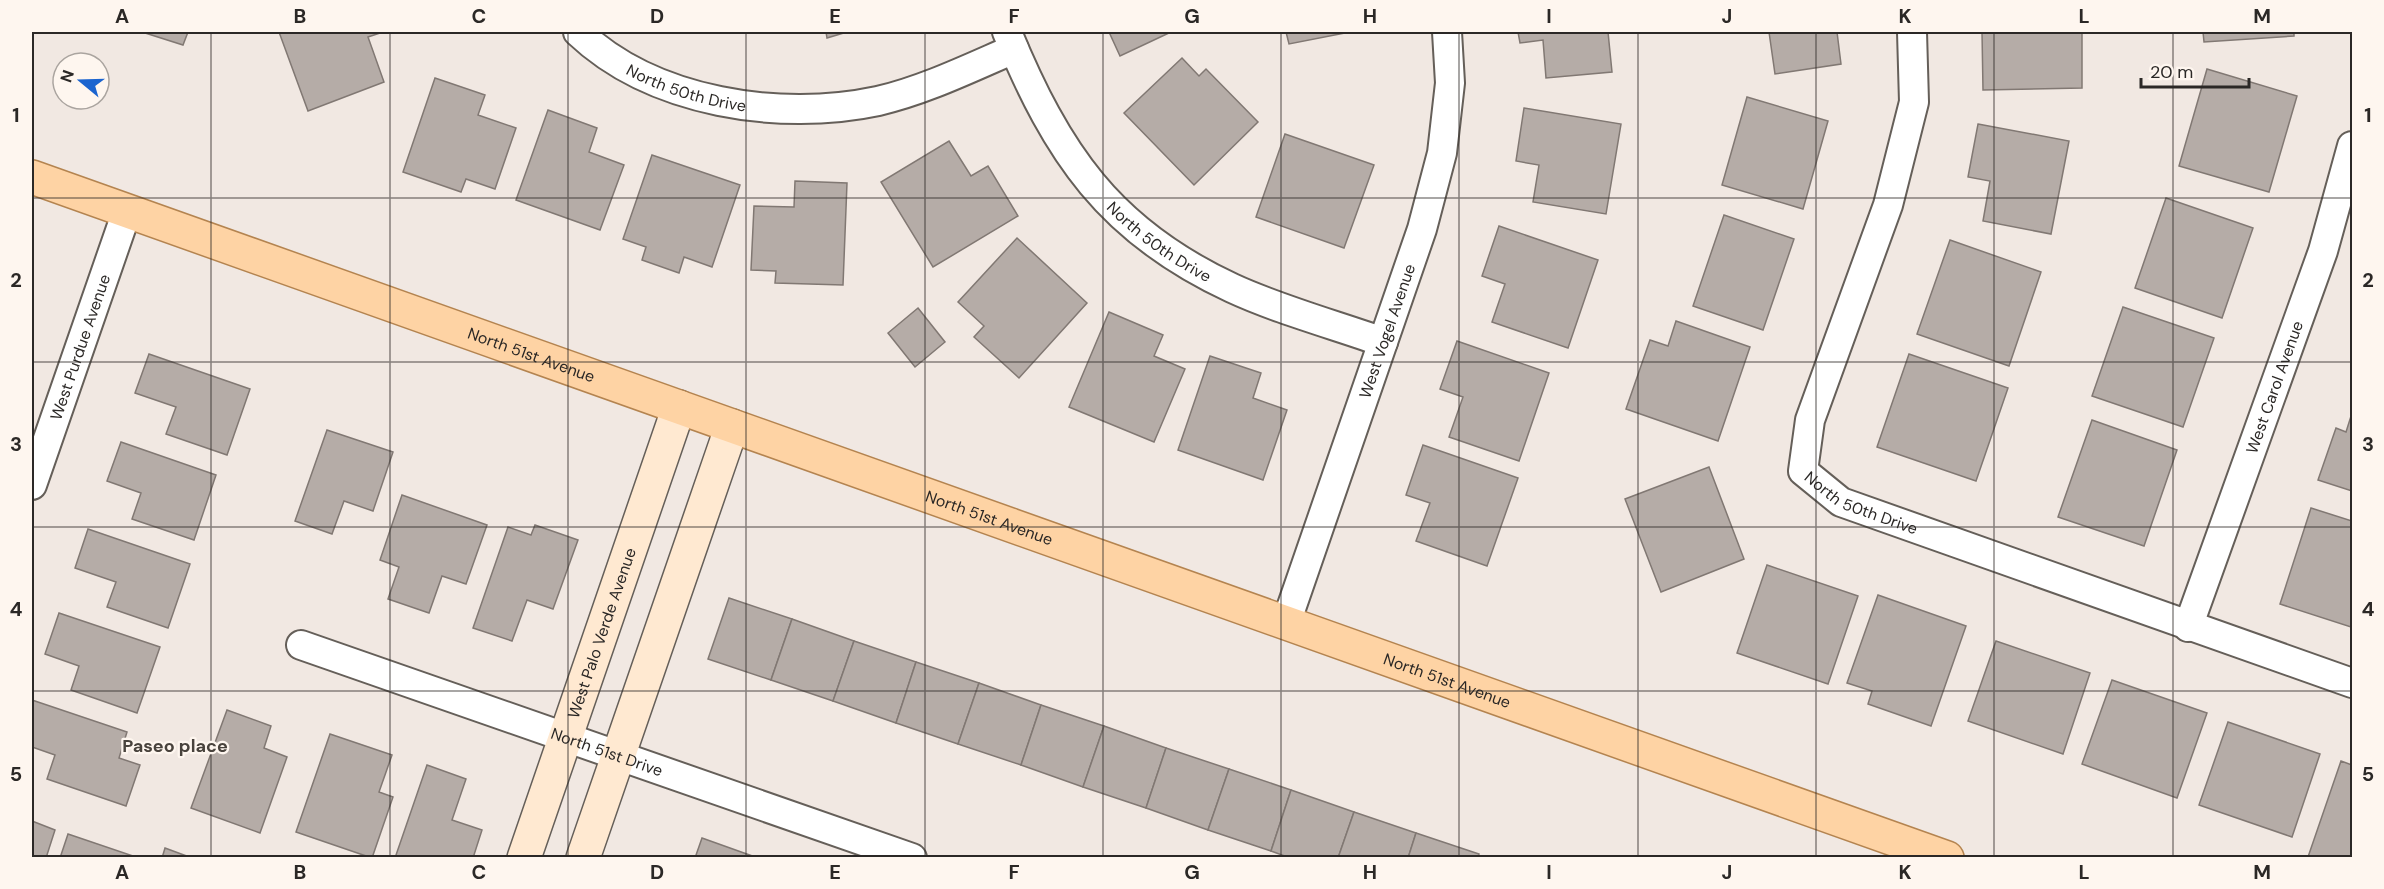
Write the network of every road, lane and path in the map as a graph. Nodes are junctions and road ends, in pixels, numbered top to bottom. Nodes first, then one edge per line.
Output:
1 (578, 32) edge
2 (1447, 32) edge
3 (1912, 32) edge
4 (1010, 40) edge
5 (2352, 146) edge
6 (32, 177) edge
7 (127, 211) junction
8 (1383, 342) junction
9 (679, 407) junction
10 (732, 426) junction
11 (32, 485) edge
12 (1286, 622) junction
13 (2188, 627) junction
14 (301, 645) dead end
15 (2352, 683) edge
16 (566, 737) junction
17 (618, 755) junction
18 (524, 858) edge
19 (583, 858) edge
20 (912, 858) edge
21 (1947, 858) edge

1 - 4 street, North 50th Drive
2 - 8 street, West Vogel Avenue
3 - 13 street, North 50th Drive
4 - 8 street, North 50th Drive
5 - 13 street, West Carol Avenue
6 - 7 main road, North 51st Avenue
7 - 9 main road, North 51st Avenue
7 - 11 street, West Purdue Avenue
8 - 12 street, West Vogel Avenue
9 - 10 main road, North 51st Avenue
9 - 16 street, West Palo Verde Avenue
10 - 12 main road, North 51st Avenue
10 - 17 street
12 - 21 main road, North 51st Avenue
13 - 15 street, North 50th Drive
14 - 16 street, North 51st Drive
16 - 17 street, North 51st Drive
16 - 18 street, West Palo Verde Avenue
17 - 19 street
17 - 20 street, North 51st Drive

